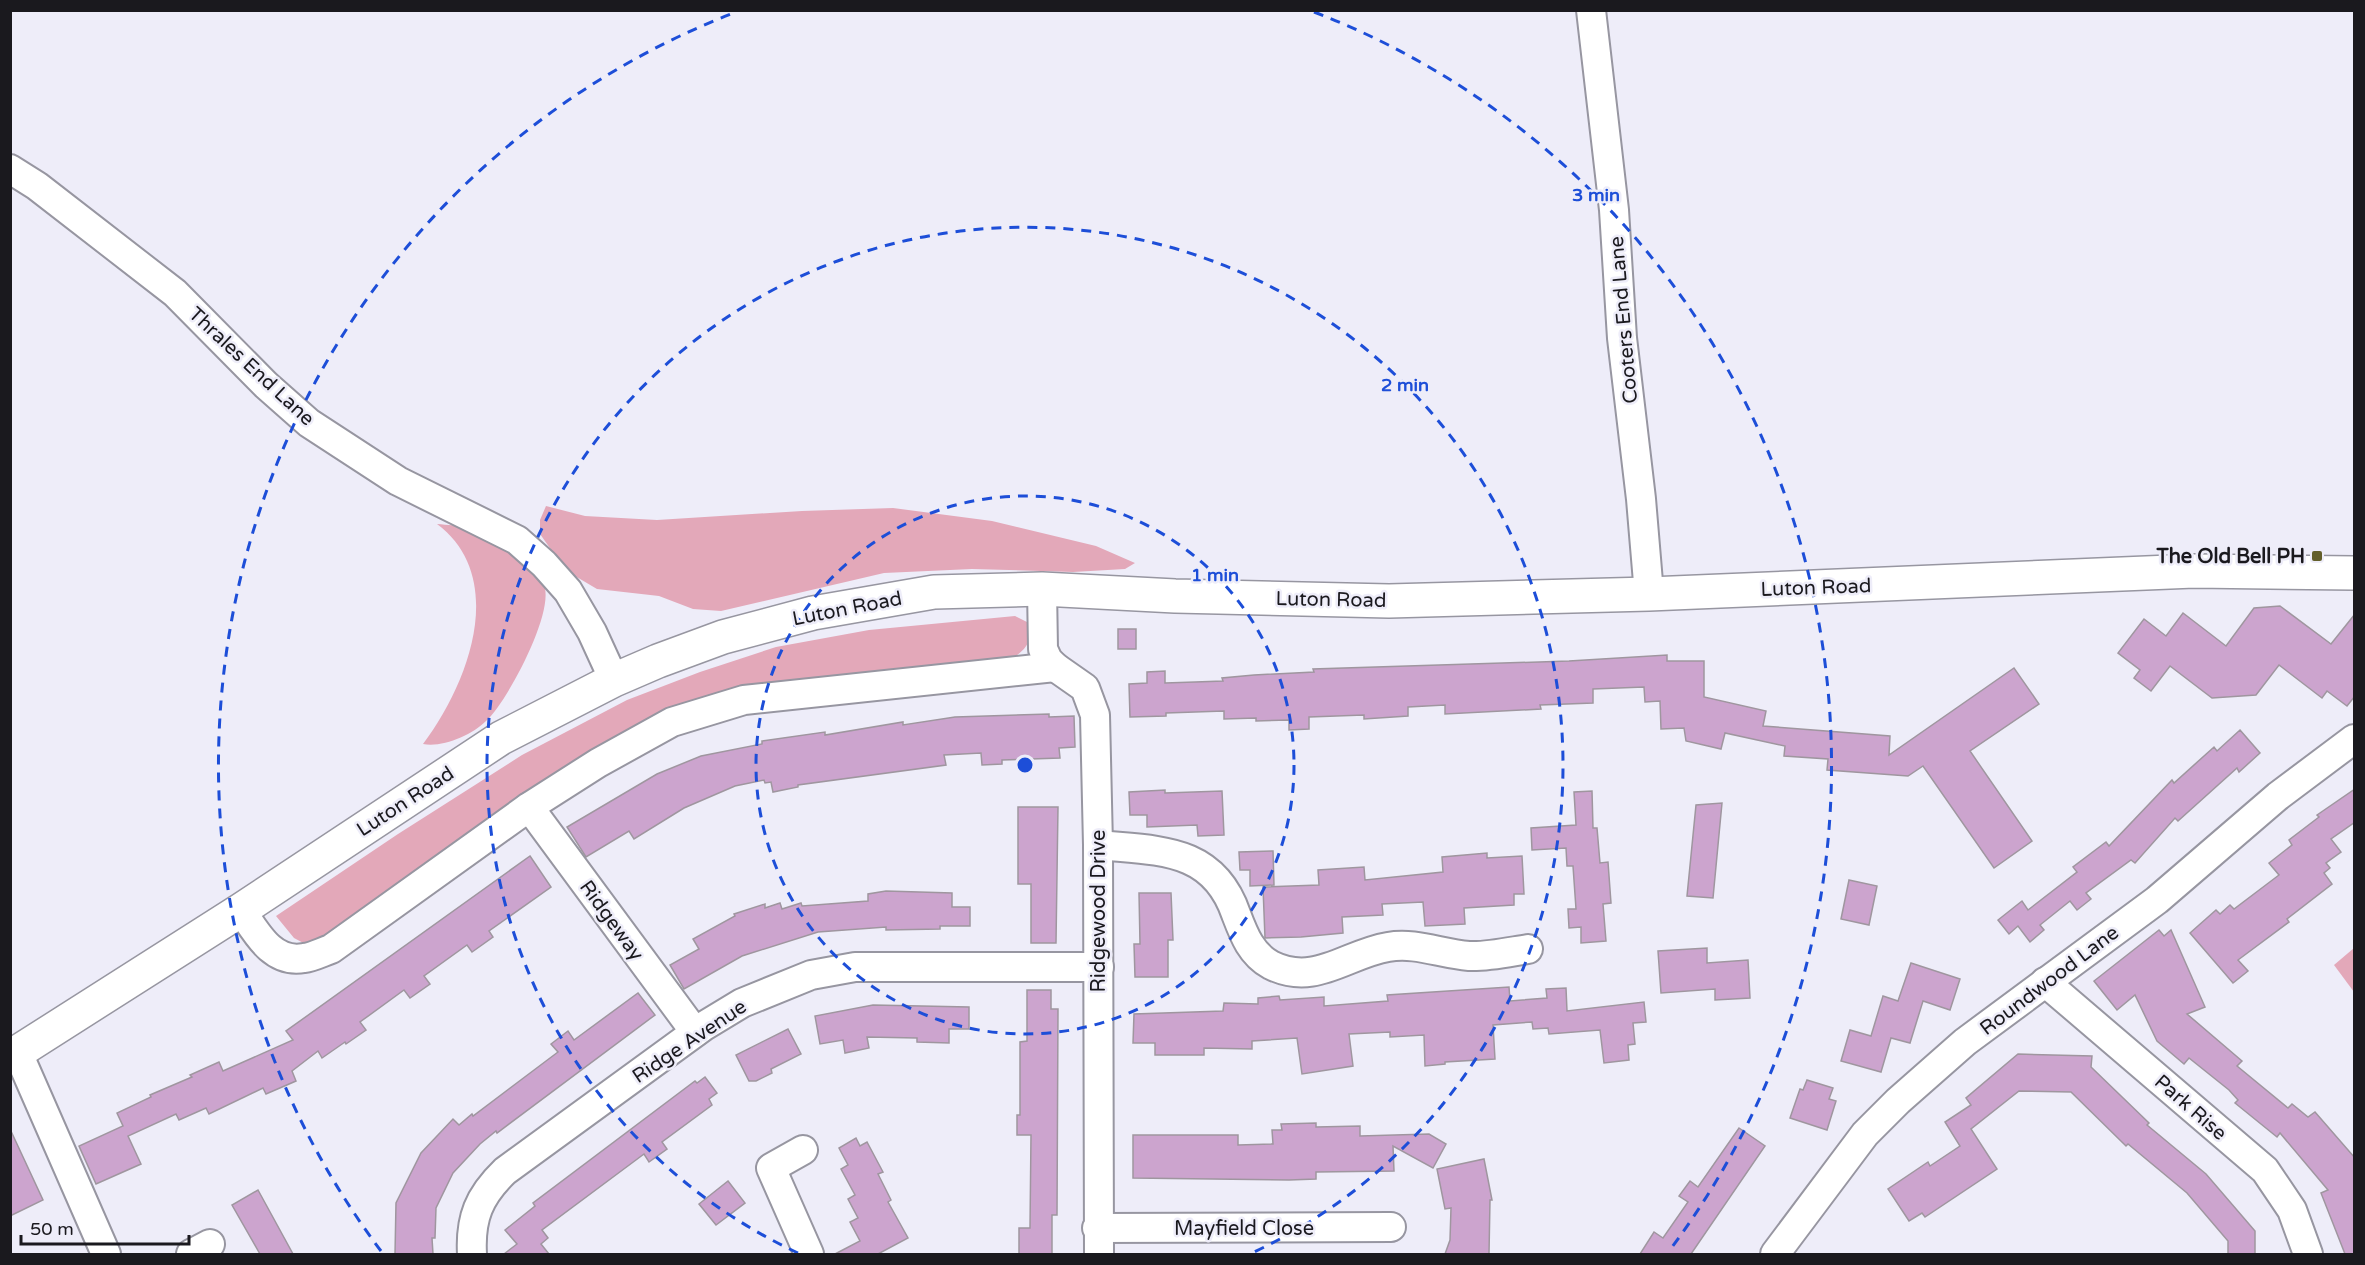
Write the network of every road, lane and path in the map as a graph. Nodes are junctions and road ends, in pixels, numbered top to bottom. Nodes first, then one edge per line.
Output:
1 (1591, 10) edge
2 (10, 169) edge
3 (2355, 573) edge
4 (1042, 589) junction
5 (1649, 594) junction
6 (1055, 667) junction
7 (614, 680) junction
8 (2355, 739) edge
9 (529, 807) junction
10 (1098, 845) junction
11 (241, 910) junction
12 (1528, 949) dead end
13 (1098, 967) junction
14 (2045, 982) junction
15 (695, 1032) junction
16 (14, 1055) edge
17 (803, 1150) dead end
18 (1392, 1227) dead end
19 (1098, 1241) edge
20 (106, 1254) edge
21 (472, 1254) edge
22 (809, 1254) edge
23 (1775, 1254) edge
24 (2308, 1254) edge

1 - 5 street, Cooters End Lane
2 - 7 street, Thrales End Lane
3 - 5 main road, Luton Road
4 - 5 main road, Luton Road
4 - 6 street
4 - 7 main road, Luton Road
6 - 9 street
6 - 10 street, Ridgewood Drive
7 - 11 main road, Luton Road
8 - 14 street, Roundwood Lane
9 - 11 street
9 - 15 street, Ridgeway
10 - 12 street
10 - 13 street, Ridgewood Drive
11 - 16 main road, Luton Road
13 - 15 street, Ridge Avenue
13 - 19 street, Ridgewood Drive
14 - 23 street, Roundwood Lane
14 - 24 street, Park Rise
15 - 21 street, Ridge Avenue
16 - 20 street
17 - 22 street
18 - 19 street, Mayfield Close

